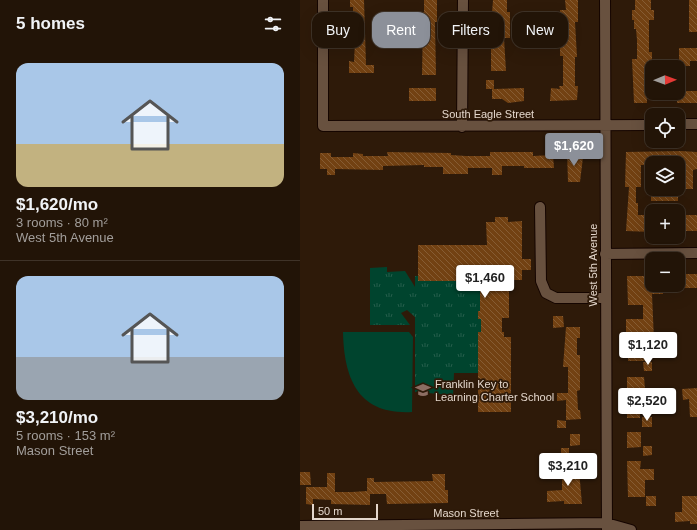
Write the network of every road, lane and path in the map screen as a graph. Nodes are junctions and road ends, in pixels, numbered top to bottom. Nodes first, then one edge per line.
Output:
1 (323, 0) edge
2 (463, 0) edge
3 (605, 0) edge
4 (685, 124) edge
5 (697, 124) edge
6 (645, 125) edge
7 (605, 126) junction
8 (462, 127) junction
9 (540, 208) dead end
10 (697, 253) edge
11 (605, 254) junction
12 (605, 298) junction
13 (300, 526) edge
14 (607, 527) edge
15 (480, 528) edge
16 (631, 530) edge

1 - 8 street, South Eagle Street
2 - 8 street
3 - 7 street, West 5th Avenue
4 - 5 street
6 - 7 street, South Eagle Street
7 - 8 street, South Eagle Street
7 - 11 street, West 5th Avenue
9 - 12 street
10 - 11 street
11 - 12 street, West 5th Avenue
12 - 14 street, West 5th Avenue
13 - 15 street, Mason Street
14 - 15 street, Mason Street
14 - 16 street, Mason Street

